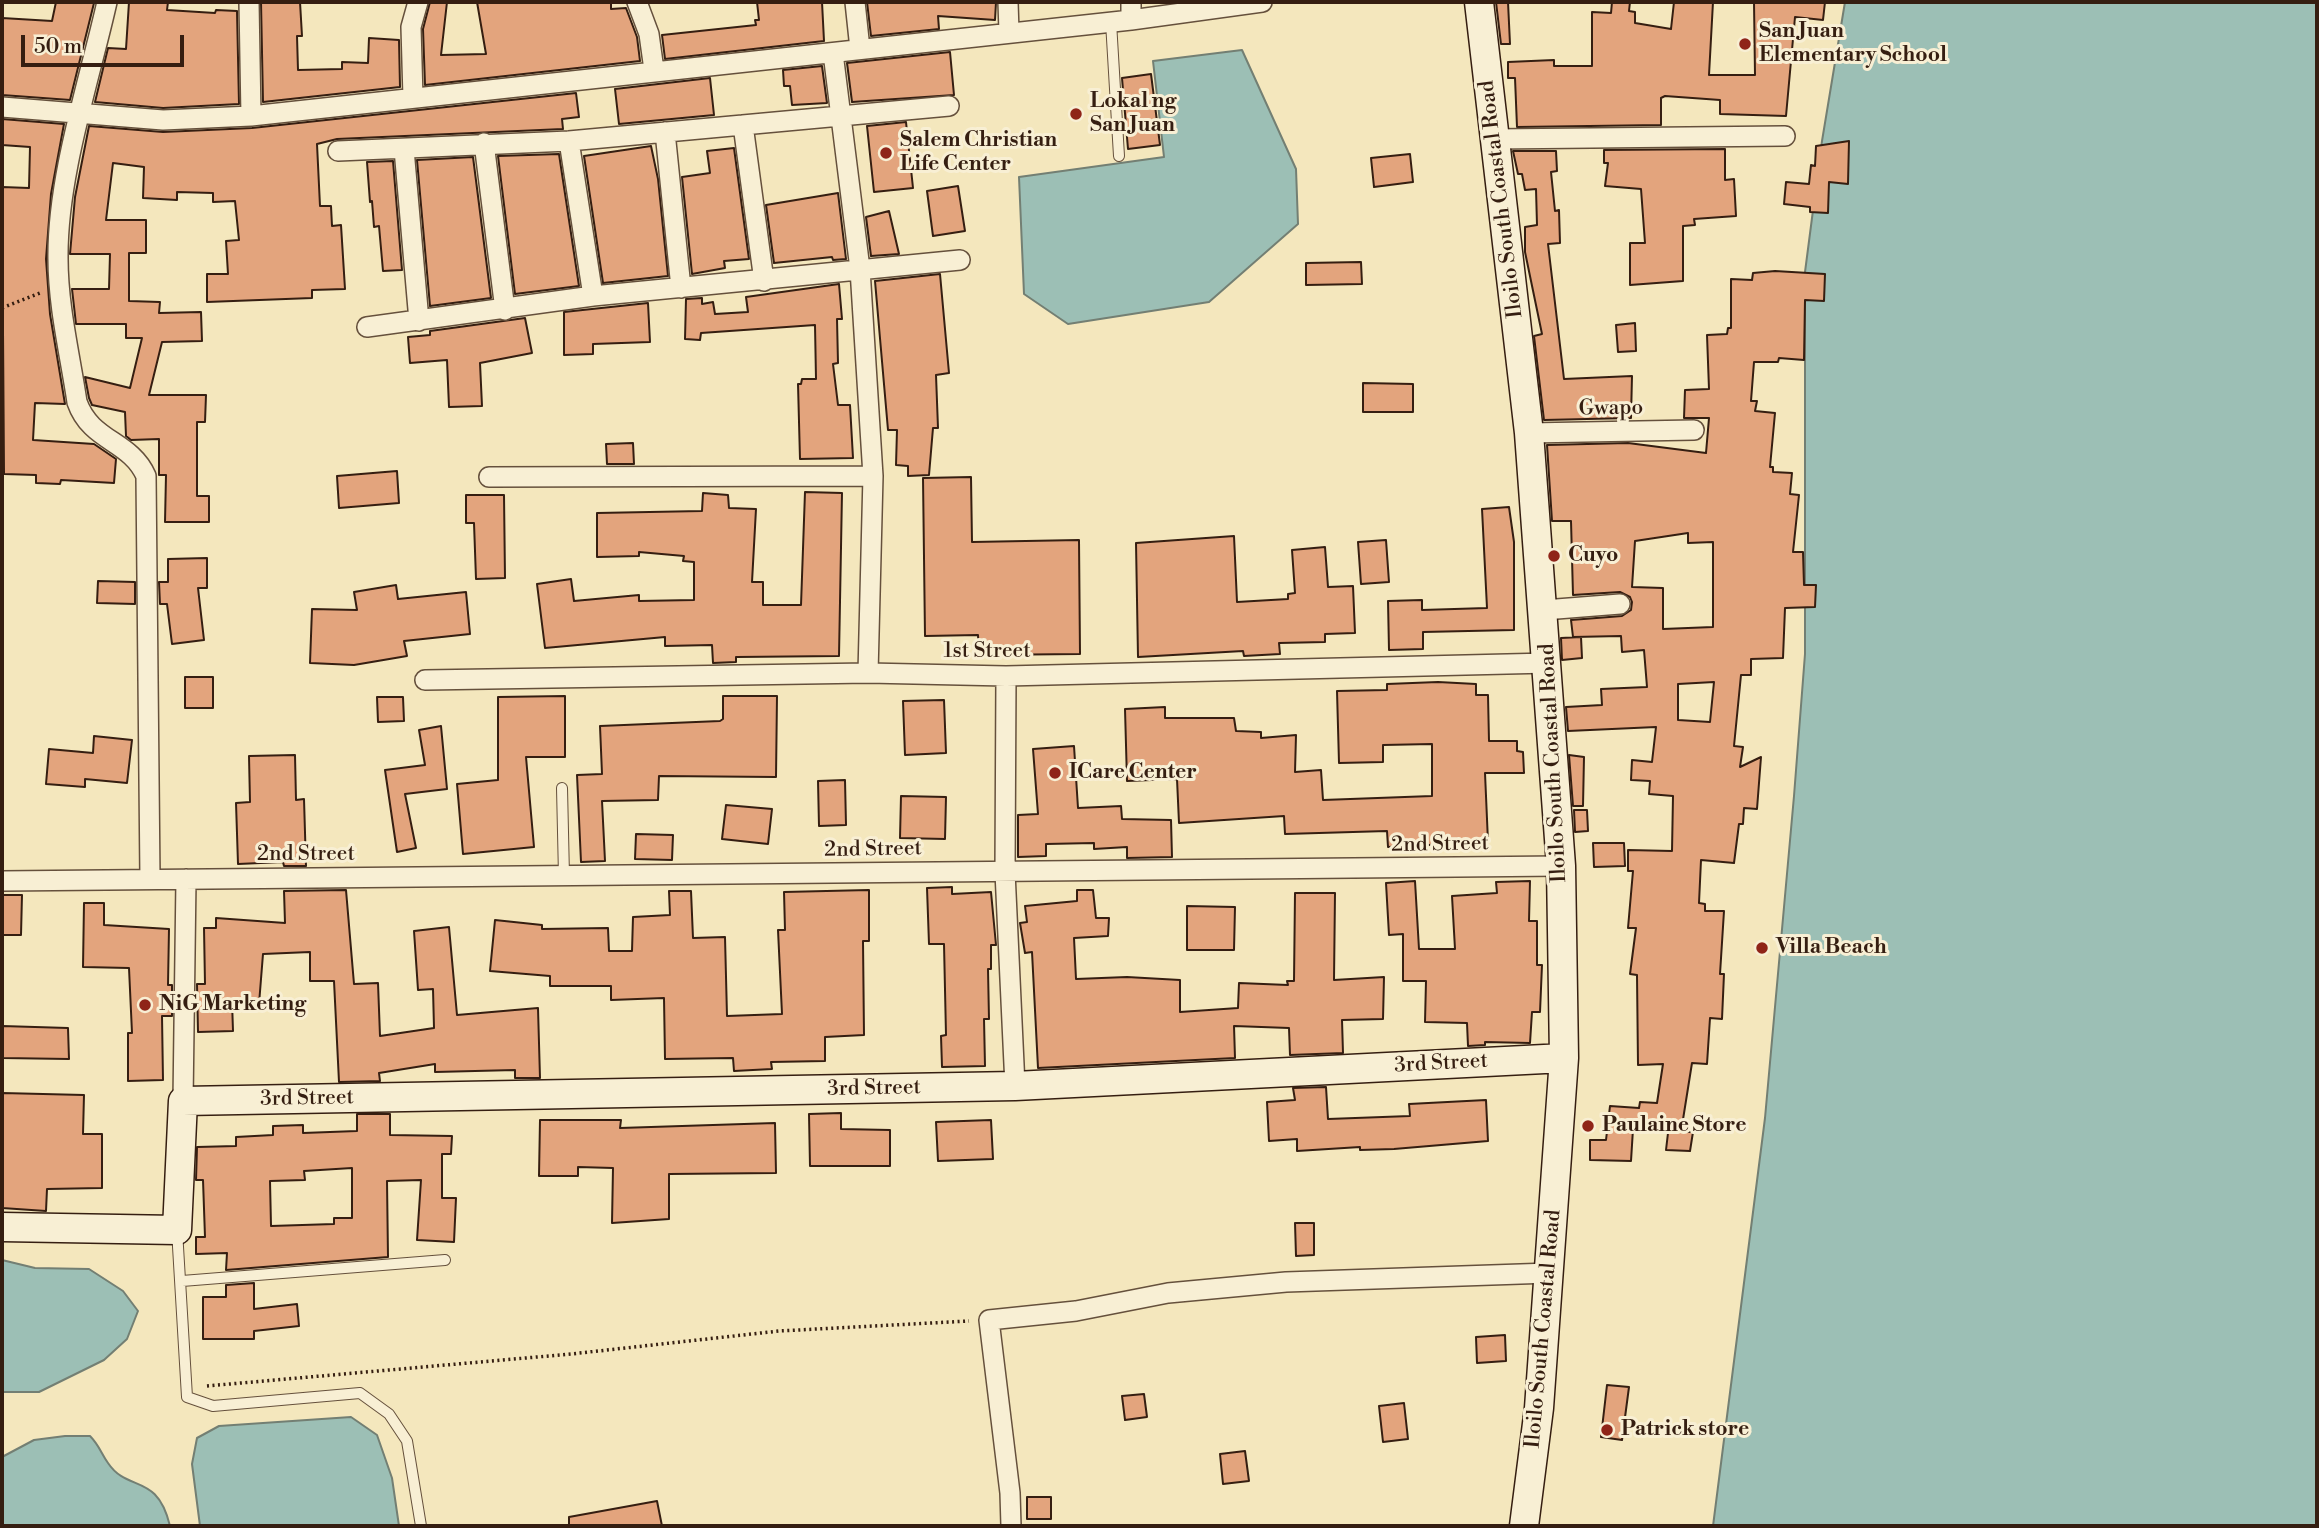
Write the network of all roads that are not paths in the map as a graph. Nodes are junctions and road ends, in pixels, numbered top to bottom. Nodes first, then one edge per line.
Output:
1 (107, 2) edge
2 (249, 2) edge
3 (418, 2) edge
4 (637, 2) edge
5 (855, 2) edge
6 (1008, 2) edge
7 (1262, 2) edge
8 (1479, 2) edge
9 (1131, 11) edge
10 (1111, 22) junction
11 (1009, 32) junction
12 (860, 49) junction
13 (833, 52) junction
14 (654, 70) junction
15 (413, 98) junction
16 (949, 106) dead end
17 (2, 107) edge
18 (82, 111) junction
19 (841, 116) junction
20 (251, 117) junction
21 (743, 125) junction
22 (665, 132) junction
23 (1785, 136) dead end
24 (1495, 139) junction
25 (569, 141) junction
26 (484, 143) junction
27 (404, 149) junction
28 (338, 151) dead end
29 (1119, 156) dead end
30 (960, 260) dead end
31 (860, 269) junction
32 (764, 281) junction
33 (681, 288) junction
34 (593, 296) junction
35 (505, 310) junction
36 (419, 321) junction
37 (367, 327) dead end
38 (1694, 430) dead end
39 (1529, 433) junction
40 (873, 476) junction
41 (489, 477) dead end
42 (1620, 604) dead end
43 (1544, 610) junction
44 (1549, 663) junction
45 (868, 673) junction
46 (1006, 676) junction
47 (425, 680) dead end
48 (562, 788) dead end
49 (1561, 866) junction
50 (1005, 872) junction
51 (564, 876) junction
52 (150, 879) junction
53 (186, 879) junction
54 (2, 881) edge
55 (1564, 1058) junction
56 (1015, 1086) junction
57 (183, 1101) junction
58 (2, 1227) edge
59 (177, 1230) junction
60 (445, 1260) dead end
61 (1550, 1273) junction
62 (182, 1281) junction
63 (421, 1526) edge
64 (1011, 1526) edge
65 (1524, 1526) edge

1 - 18 street
2 - 20 street
3 - 15 street
4 - 14 street
5 - 12 street
6 - 11 street
7 - 9 street
8 - 24 street, Iloilo South Coastal Road
9 - 10 street
10 - 11 street
10 - 29 lane
11 - 12 street
12 - 13 street
13 - 14 street
13 - 19 street
14 - 15 street
15 - 20 street
16 - 19 street
17 - 18 street
18 - 20 street
18 - 52 street
19 - 21 street
19 - 31 street
21 - 22 street
21 - 32 street
22 - 25 street
22 - 33 street
23 - 24 street
24 - 39 street, Iloilo South Coastal Road
25 - 26 street
25 - 34 street
26 - 27 street
26 - 35 street
27 - 28 street
27 - 36 street
30 - 31 street
31 - 32 street
31 - 40 street
32 - 33 street
33 - 34 street
34 - 35 street
35 - 36 street
36 - 37 street
38 - 39 street, Gwapo
39 - 43 street, Iloilo South Coastal Road
40 - 41 street
40 - 45 street
42 - 43 street
43 - 44 street, Iloilo South Coastal Road
44 - 46 street, 1st Street
44 - 49 street, Iloilo South Coastal Road
45 - 46 street, 1st Street
45 - 47 street, 1st Street
46 - 50 street
48 - 51 lane
49 - 50 street, 2nd Street
49 - 55 street, Iloilo South Coastal Road
50 - 51 street, 2nd Street
50 - 56 street
51 - 53 street, 2nd Street
52 - 53 street, 2nd Street
52 - 54 street, 2nd Street
53 - 57 street
55 - 56 street, 3rd Street
55 - 61 street, Iloilo South Coastal Road
56 - 57 street, 3rd Street
57 - 59 street
58 - 59 street
59 - 62 lane
60 - 62 lane
61 - 64 street
61 - 65 street, Iloilo South Coastal Road
62 - 63 lane

